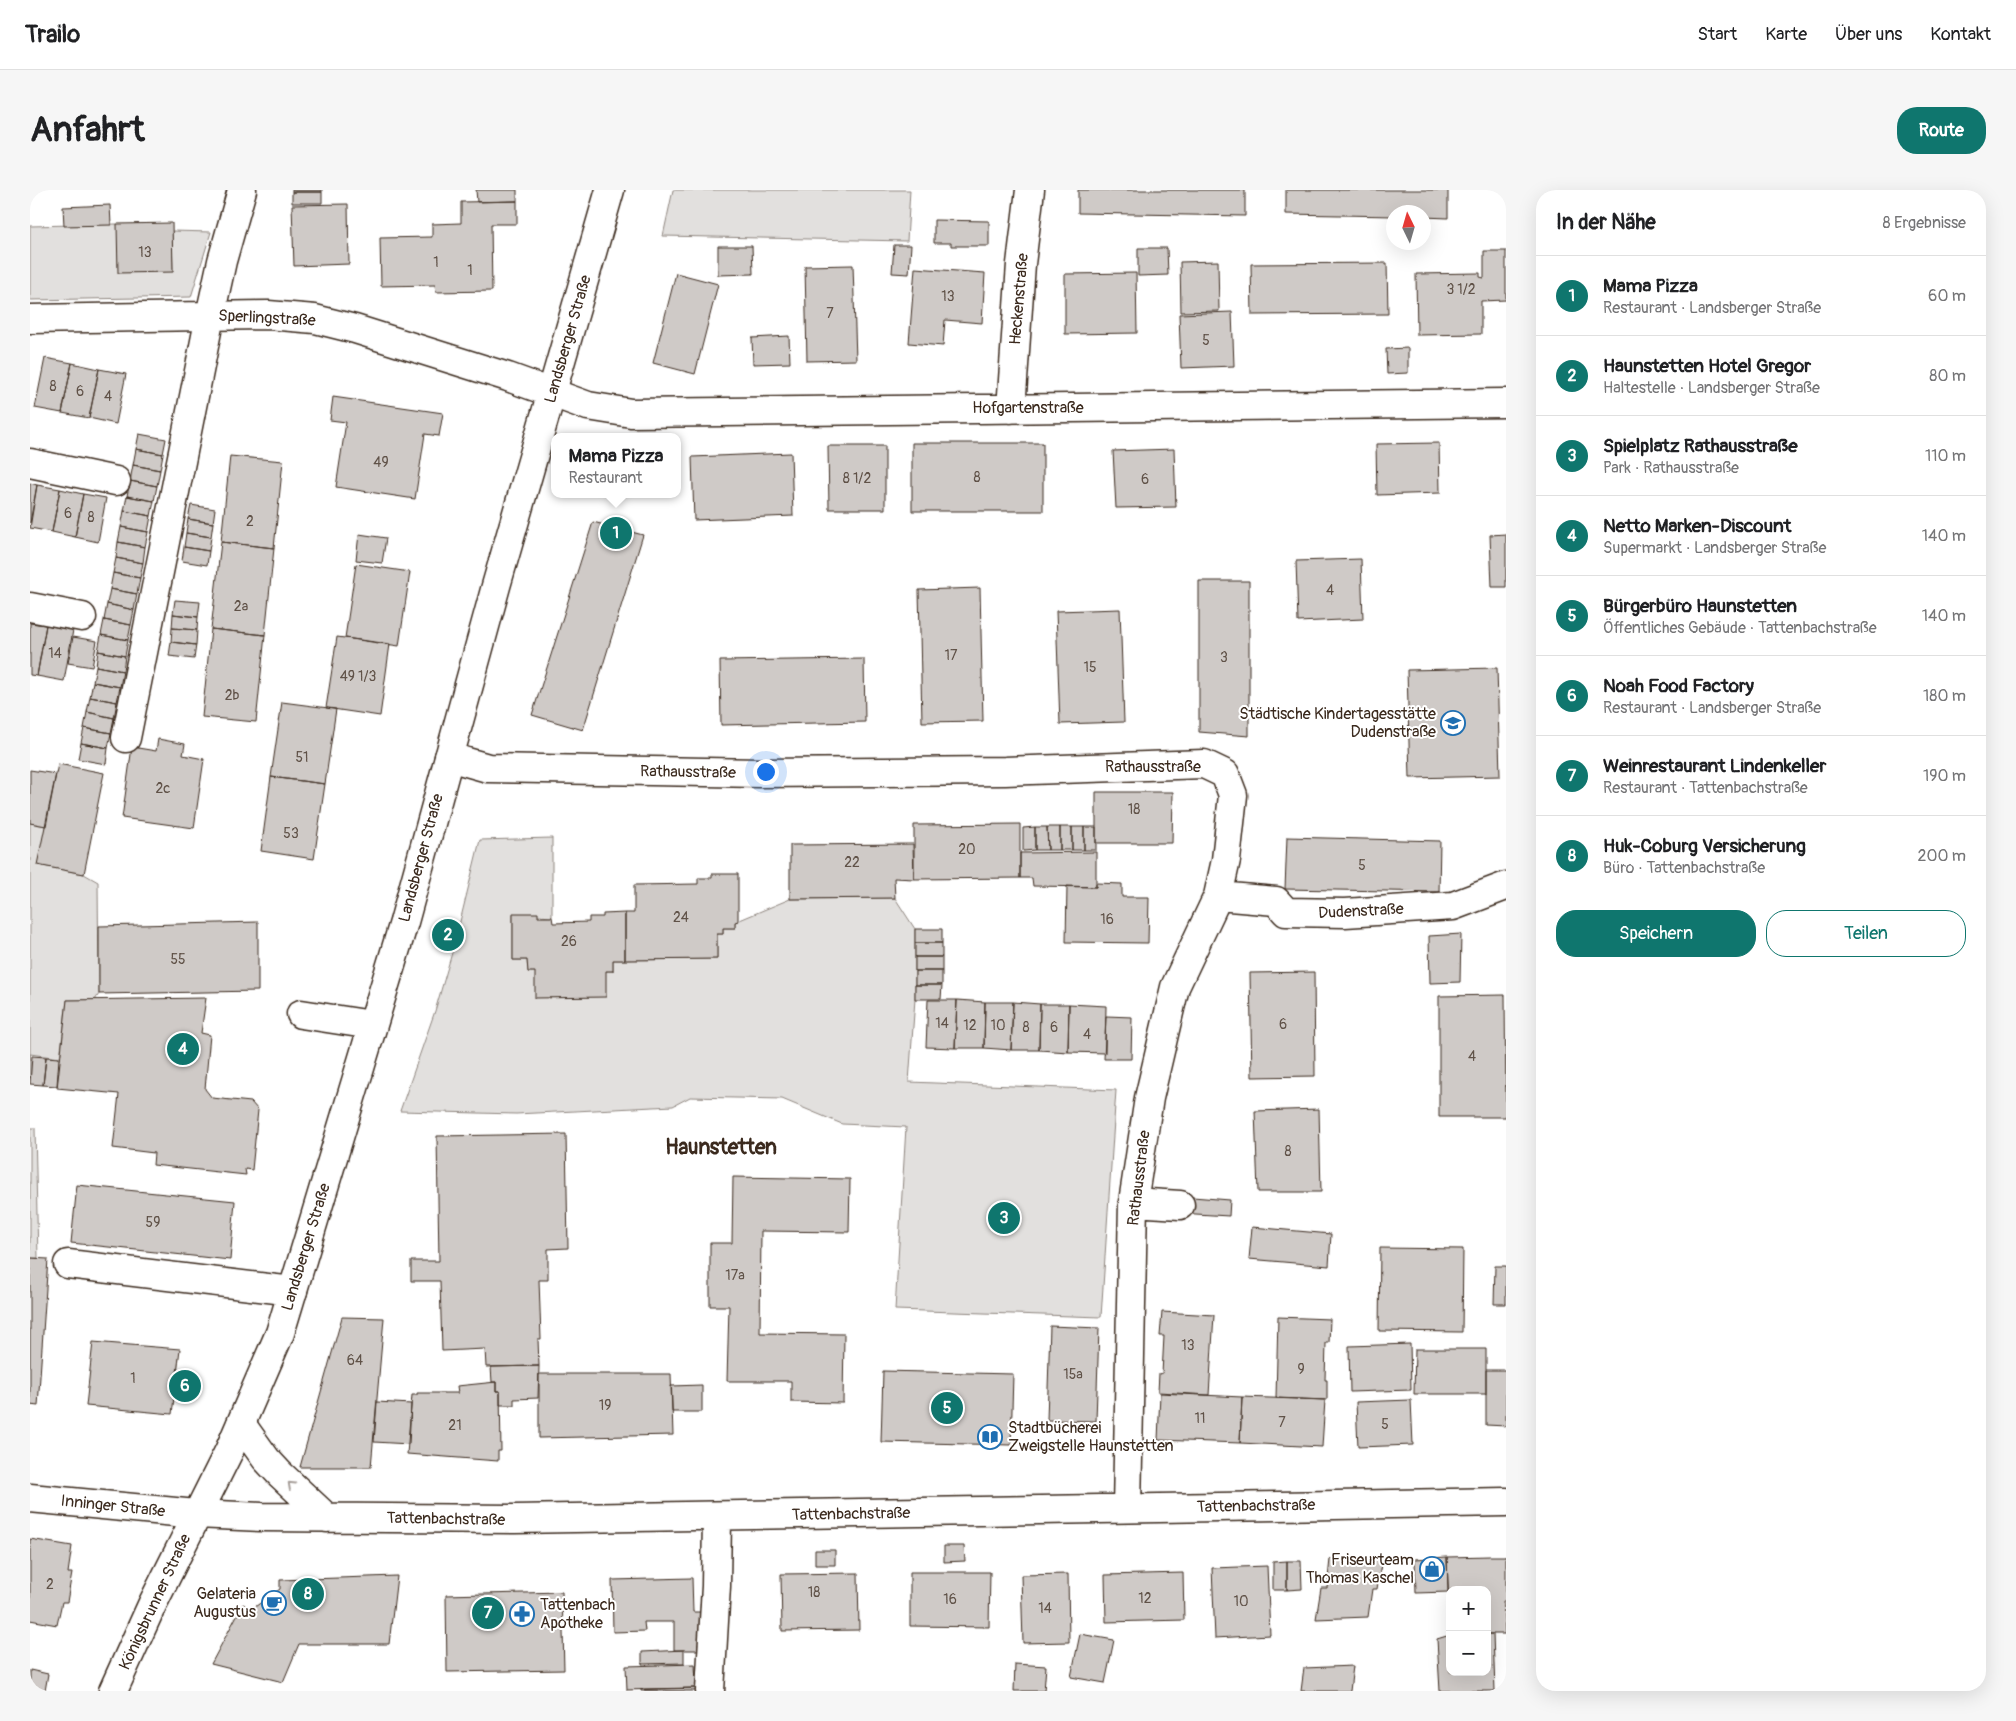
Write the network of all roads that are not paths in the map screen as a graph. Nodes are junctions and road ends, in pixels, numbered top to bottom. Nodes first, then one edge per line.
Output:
1 (242, 190) edge
2 (610, 190) edge
3 (1030, 190) edge
4 (210, 316) junction
5 (30, 319) edge
6 (552, 393) junction
7 (1506, 403) edge
8 (1011, 409) junction
9 (30, 463) edge
10 (116, 481) dead end
11 (30, 607) edge
12 (82, 617) dead end
13 (126, 738) dead end
14 (449, 757) junction
15 (1506, 886) edge
16 (1218, 896) junction
17 (301, 1014) dead end
18 (372, 1025) junction
19 (1133, 1202) junction
20 (1180, 1205) dead end
21 (68, 1264) dead end
22 (293, 1291) junction
23 (241, 1424) junction
24 (30, 1498) edge
25 (1506, 1502) edge
26 (1127, 1508) junction
27 (196, 1514) junction
28 (717, 1516) junction
29 (327, 1518) junction
30 (113, 1691) edge
31 (710, 1691) edge

1 - 4 street
2 - 6 street, Landsberger Straße
3 - 8 street, Heckenstraße
4 - 5 street, Sperlingstraße
4 - 6 street, Sperlingstraße
4 - 13 street
6 - 8 street, Hofgartenstraße
6 - 14 street, Landsberger Straße
7 - 8 street, Hofgartenstraße
9 - 10 street
11 - 12 street
14 - 16 street, Rathausstraße
14 - 18 street, Landsberger Straße
15 - 16 street, Dudenstraße
16 - 19 street, Rathausstraße
17 - 18 street
18 - 22 street, Landsberger Straße
19 - 20 street
19 - 26 street, Rathausstraße
21 - 22 street
22 - 23 street, Landsberger Straße
23 - 27 street, Landsberger Straße
29 -> 23 street
24 - 27 street, Inninger Straße
25 - 26 street, Tattenbachstraße
26 - 28 street, Tattenbachstraße
27 - 29 street, Tattenbachstraße
27 - 30 street, Königsbrunner Straße
28 - 29 street, Tattenbachstraße
28 - 31 street

